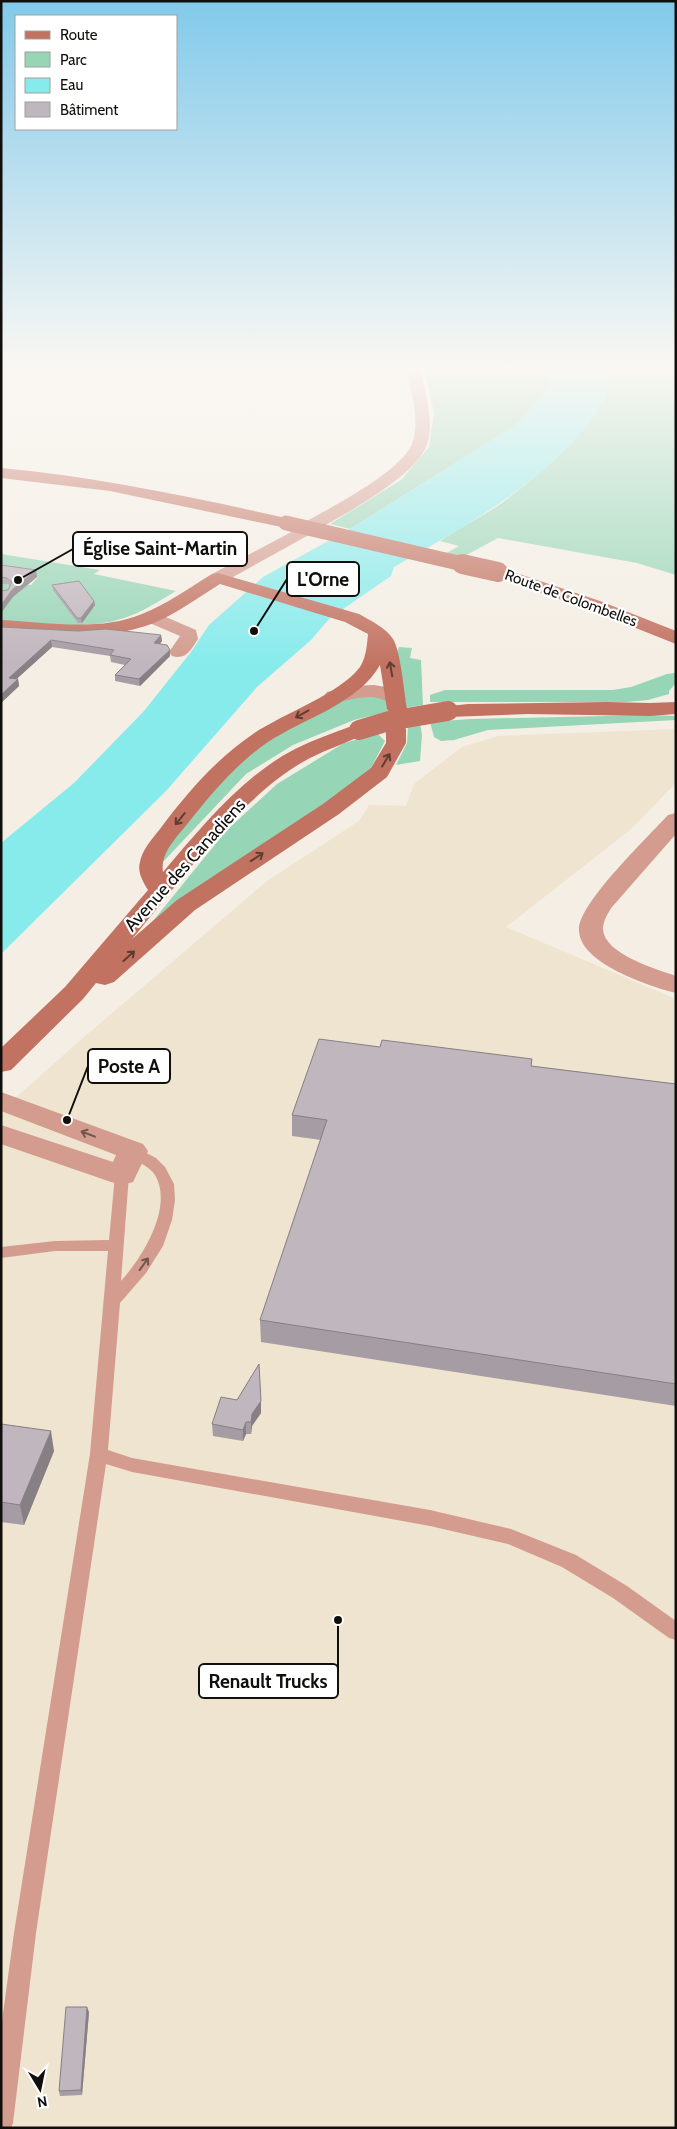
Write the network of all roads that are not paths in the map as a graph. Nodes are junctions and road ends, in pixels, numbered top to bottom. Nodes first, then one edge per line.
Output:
1 (400, 467) edge
2 (1, 473) edge
3 (300, 527) junction
4 (498, 572) junction
5 (218, 578) junction
6 (152, 617) junction
7 (1, 626) edge
8 (676, 627) edge
9 (378, 633) junction
10 (676, 638) edge
11 (179, 652) dead end
12 (334, 696) junction
13 (676, 696) edge
14 (614, 708) junction
15 (676, 708) edge
16 (397, 712) junction
17 (676, 820) edge
18 (160, 891) junction
19 (676, 985) edge
20 (74, 993) junction
21 (1, 1064) edge
22 (1, 1101) edge
23 (1, 1134) edge
24 (128, 1163) junction
25 (117, 1245) junction
26 (1, 1253) edge
27 (112, 1300) junction
28 (99, 1454) junction
29 (676, 1632) edge
30 (1, 2123) edge

1 - 3 street
2 - 3 street
3 - 4 street, bridge
3 - 5 street
4 - 8 street, Route de Colombelles
4 - 10 street, Route de Colombelles
5 - 6 street
5 - 9 street
6 - 7 street
6 - 11 street
9 - 12 street
16 -> 9 street
12 - 16 street
12 -> 18 street
13 - 14 street, Avenue des Canadiens
14 - 15 street, Avenue des Canadiens
14 - 18 street, Avenue des Canadiens, bridge
20 -> 16 street
17 - 19 street
18 - 20 street, Avenue des Canadiens
20 - 21 street, Avenue des Canadiens
24 -> 22 street
23 - 24 street
24 - 25 lane
27 -> 24 lane
25 - 26 lane
25 - 27 lane
27 - 28 lane
28 - 29 lane
28 - 30 lane

